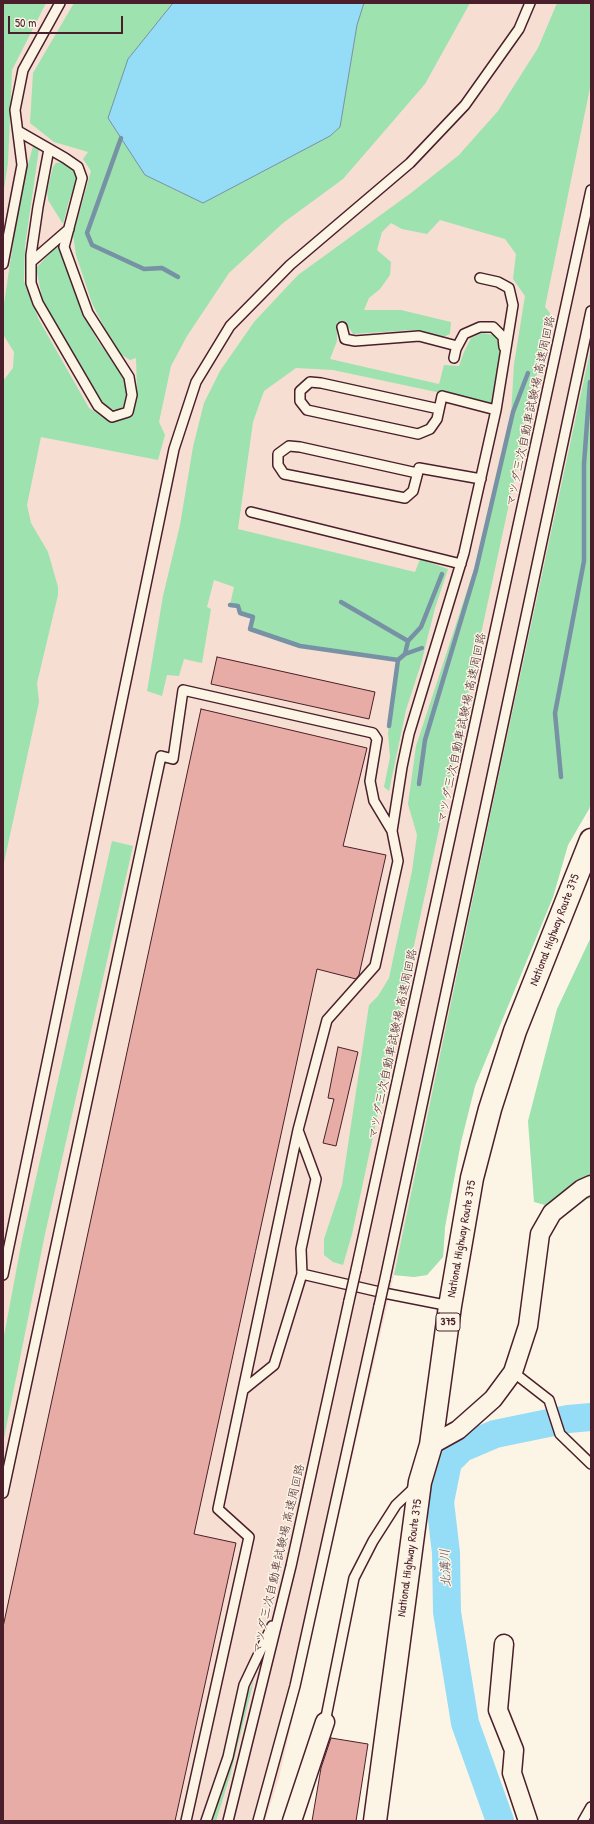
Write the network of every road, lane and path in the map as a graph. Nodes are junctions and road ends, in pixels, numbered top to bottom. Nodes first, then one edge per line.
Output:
1 (60, 3) edge
2 (530, 3) edge
3 (18, 131) junction
4 (49, 149) junction
5 (591, 190) edge
6 (69, 229) junction
7 (31, 262) junction
8 (3, 264) edge
9 (480, 278) dead end
10 (591, 311) edge
11 (342, 327) dead end
12 (458, 346) junction
13 (505, 356) junction
14 (454, 358) dead end
15 (439, 409) junction
16 (496, 410) junction
17 (417, 473) junction
18 (481, 479) junction
19 (251, 512) dead end
20 (461, 564) junction
21 (392, 831) junction
22 (591, 840) edge
23 (298, 1130) junction
24 (591, 1185) edge
25 (302, 1274) junction
26 (3, 1275) edge
27 (450, 1306) junction
28 (512, 1372) junction
29 (243, 1390) junction
30 (431, 1444) junction
31 (591, 1464) edge
32 (420, 1482) junction
33 (3, 1493) edge
34 (280, 1610) junction
35 (504, 1644) dead end
36 (325, 1722) joint
37 (591, 1807) edge
38 (186, 1821) edge
39 (206, 1821) edge
40 (228, 1821) edge
41 (258, 1821) edge
42 (292, 1821) edge
43 (375, 1821) edge
44 (528, 1821) edge
45 (583, 1821) edge

1 - 3 lane
2 - 26 lane
3 - 4 lane
3 - 8 lane
4 - 6 lane
4 - 7 lane
5 - 34 lane, マツダ三次自動車試験場 高速周回路, bridge
6 - 7 lane
6 - 7 lane
9 - 13 lane
10 - 41 lane, bridge
11 - 12 lane
12 - 13 lane
12 - 14 lane
13 - 16 lane
15 - 15 lane
15 - 16 lane
16 - 18 lane
17 - 17 lane
17 - 18 lane
18 - 20 lane
19 - 20 lane
20 - 21 lane
21 - 23 lane
21 - 33 lane
22 - 27 highway, National Highway Route 375 / 375
23 - 25 lane
23 - 29 lane
24 - 28 street
25 - 27 lane
25 - 29 lane
27 - 30 highway, National Highway Route 375 / 375
28 - 30 street
28 - 31 lane
29 - 38 lane
30 - 32 highway, National Highway Route 375 / 375
32 - 36 lane
32 - 43 highway, National Highway Route 375 / 375
34 - 39 lane
34 - 40 lane, マツダ三次自動車試験場 高速周回路
35 - 44 street
36 - 42 street
37 - 45 lane

